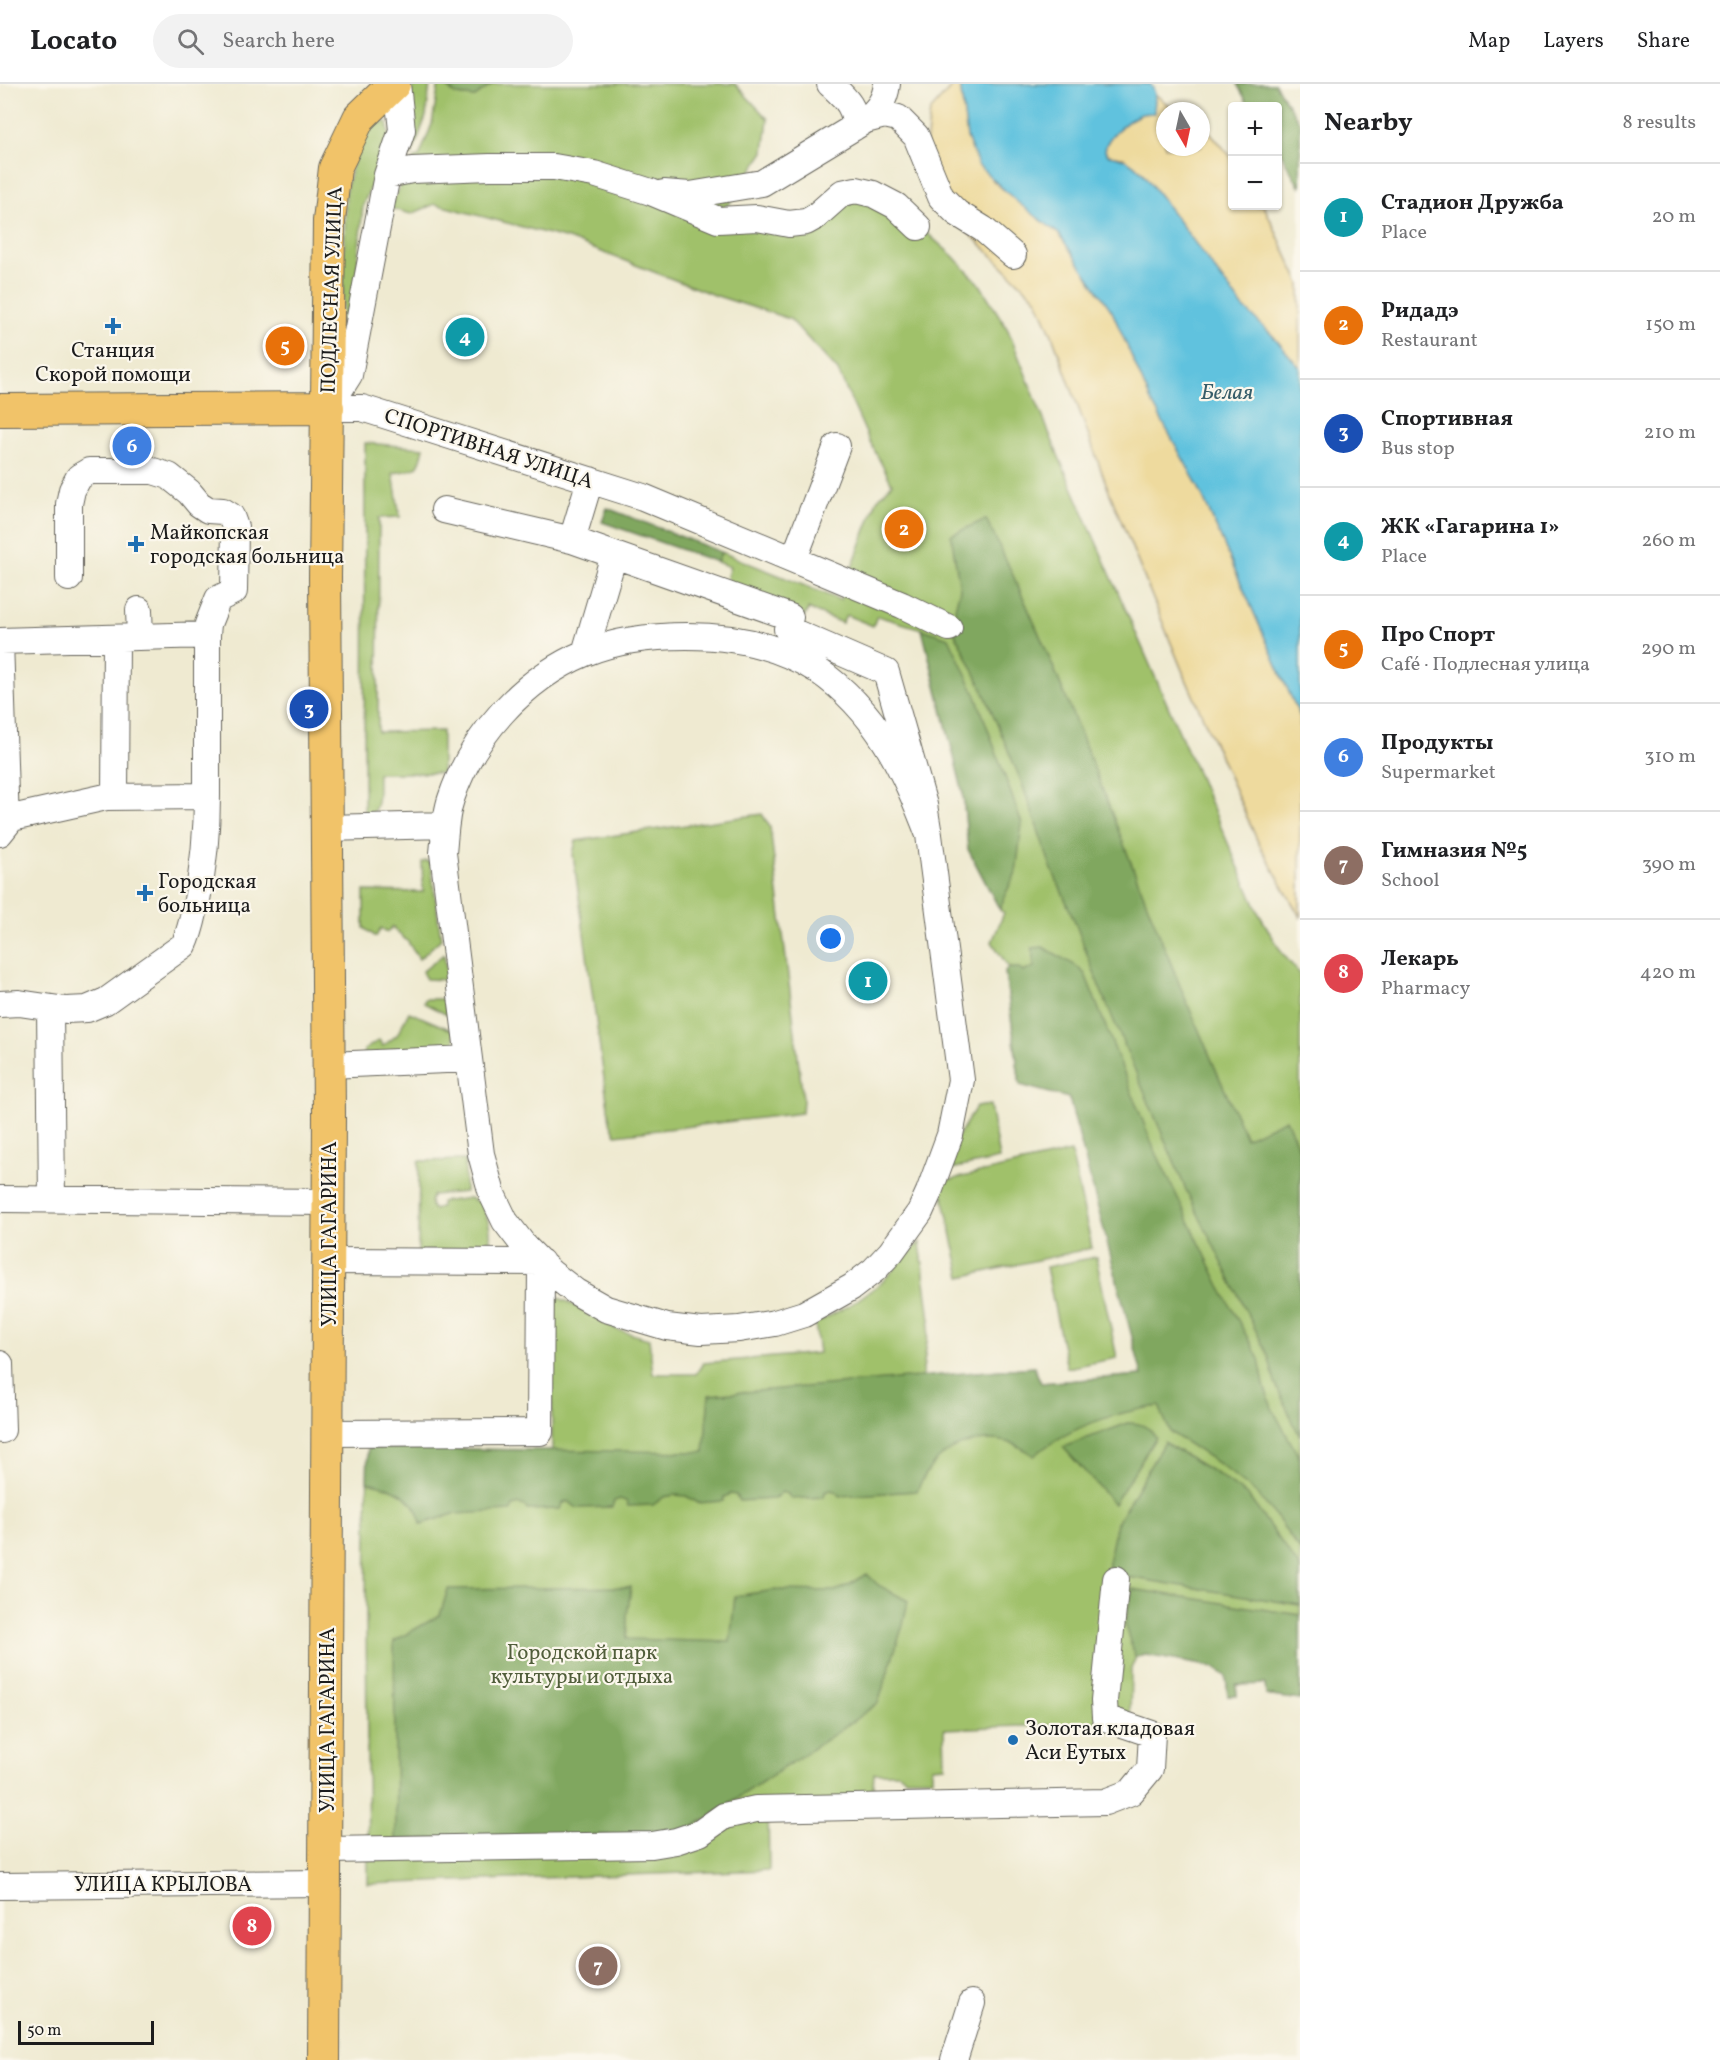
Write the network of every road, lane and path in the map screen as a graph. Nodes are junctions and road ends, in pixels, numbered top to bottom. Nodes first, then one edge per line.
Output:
1 (395, 84) edge
2 (830, 84) edge
3 (887, 84) edge
4 (859, 124) junction
5 (387, 175) junction
6 (644, 190) junction
7 (918, 227) dead end
8 (1013, 255) dead end
9 (328, 408) junction
10 (0, 410) edge
11 (837, 446) dead end
12 (590, 480) junction
13 (444, 510) dead end
14 (572, 540) junction
15 (614, 555) junction
16 (794, 560) junction
17 (69, 578) dead end
18 (139, 610) dead end
19 (949, 628) dead end
20 (207, 635) junction
21 (128, 637) junction
22 (0, 641) edge
23 (585, 653) junction
24 (207, 796) junction
25 (115, 797) junction
26 (445, 825) junction
27 (327, 828) junction
28 (3, 829) edge
29 (929, 835) junction
30 (0, 1004) edge
31 (50, 1008) junction
32 (469, 1059) junction
33 (329, 1065) junction
34 (0, 1198) edge
35 (52, 1199) junction
36 (328, 1202) junction
37 (328, 1261) junction
38 (540, 1262) junction
39 (0, 1364) edge
40 (2, 1430) dead end
41 (328, 1433) junction
42 (1116, 1579) dead end
43 (327, 1850) junction
44 (326, 1883) junction
45 (0, 1886) edge
46 (972, 2003) dead end
47 (324, 2060) edge
48 (954, 2060) edge

1 - 5 street
1 - 9 main road, ПОДЛЕСНАЯ УЛИЦА
2 - 4 street
3 - 4 street
4 - 6 street
4 - 8 street
5 - 6 street
5 - 9 street
6 - 7 street
9 - 10 main road, СПОРТИВНАЯ УЛИЦА
9 - 12 street, СПОРТИВНАЯ УЛИЦА
9 - 27 main road, УЛИЦА ГАГАРИНА
11 - 16 street
12 - 14 street
12 - 16 street, СПОРТИВНАЯ УЛИЦА
13 - 14 street
14 - 15 street
15 - 23 street
15 - 29 street
16 - 19 street, СПОРТИВНАЯ УЛИЦА
17 - 20 street
18 - 21 street
20 - 21 street
20 - 24 street
21 - 22 street
21 - 25 street
22 - 28 street
23 - 26 street
23 - 29 street
24 - 25 street
24 - 31 street
25 - 28 street
26 - 27 street
26 - 32 street
27 - 33 main road, УЛИЦА ГАГАРИНА
29 - 38 street
30 - 31 street
31 - 35 street
32 - 33 street
32 - 38 street
33 - 36 main road, УЛИЦА ГАГАРИНА
34 - 35 street
35 - 36 street
36 - 37 main road, УЛИЦА ГАГАРИНА
37 - 38 street
37 - 41 main road, УЛИЦА ГАГАРИНА
38 - 41 street
39 - 40 street
41 - 43 main road, УЛИЦА ГАГАРИНА
42 - 43 street
43 - 44 main road, УЛИЦА ГАГАРИНА
44 - 45 street, УЛИЦА КРЫЛОВА
44 - 47 main road, УЛИЦА ГАГАРИНА
46 - 48 street

